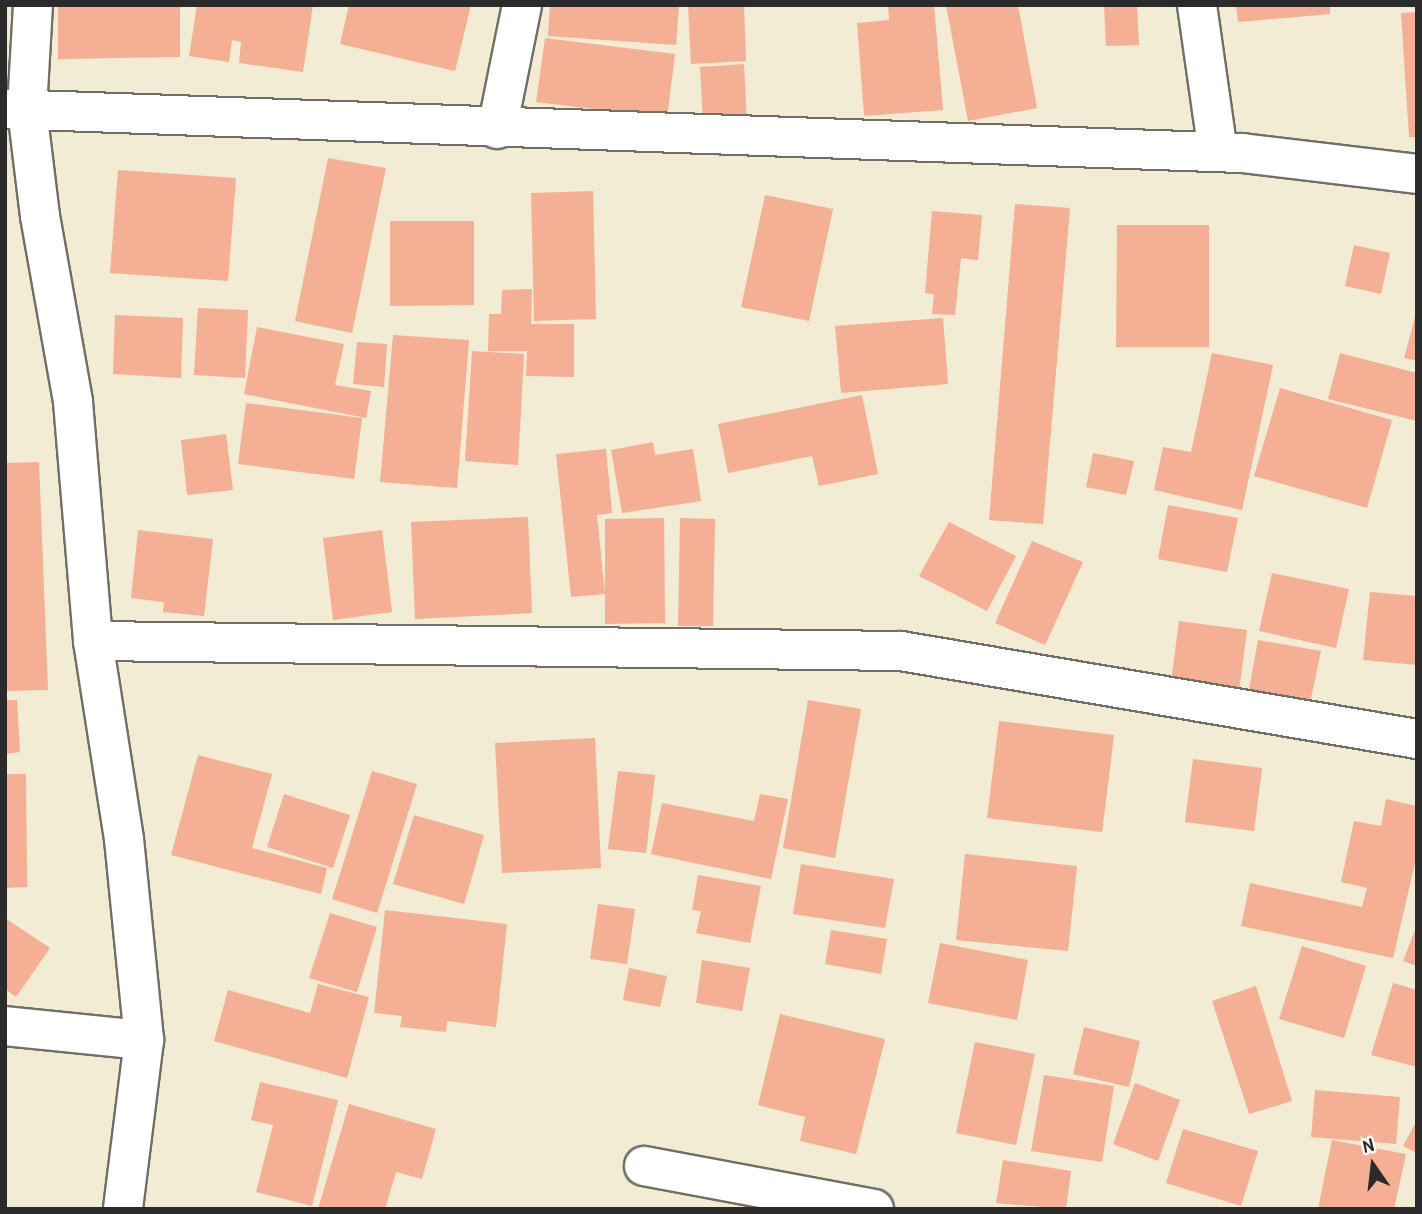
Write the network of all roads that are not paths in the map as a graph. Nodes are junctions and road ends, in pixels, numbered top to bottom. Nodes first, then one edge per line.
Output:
1 (33, 5) edge
2 (522, 5) edge
3 (1197, 5) edge
4 (16, 110) edge
5 (497, 129) junction
6 (1218, 152) junction
7 (1417, 174) edge
8 (93, 641) junction
9 (1417, 739) edge
10 (5, 1026) edge
11 (144, 1040) junction
12 (645, 1166) dead end
13 (123, 1209) edge
14 (874, 1209) edge

1 - 4 street
2 - 5 street
3 - 6 street
4 - 5 street
4 - 8 street
5 - 6 street
6 - 7 street
8 - 9 street
8 - 11 street
10 - 11 street
11 - 13 street
12 - 14 street

